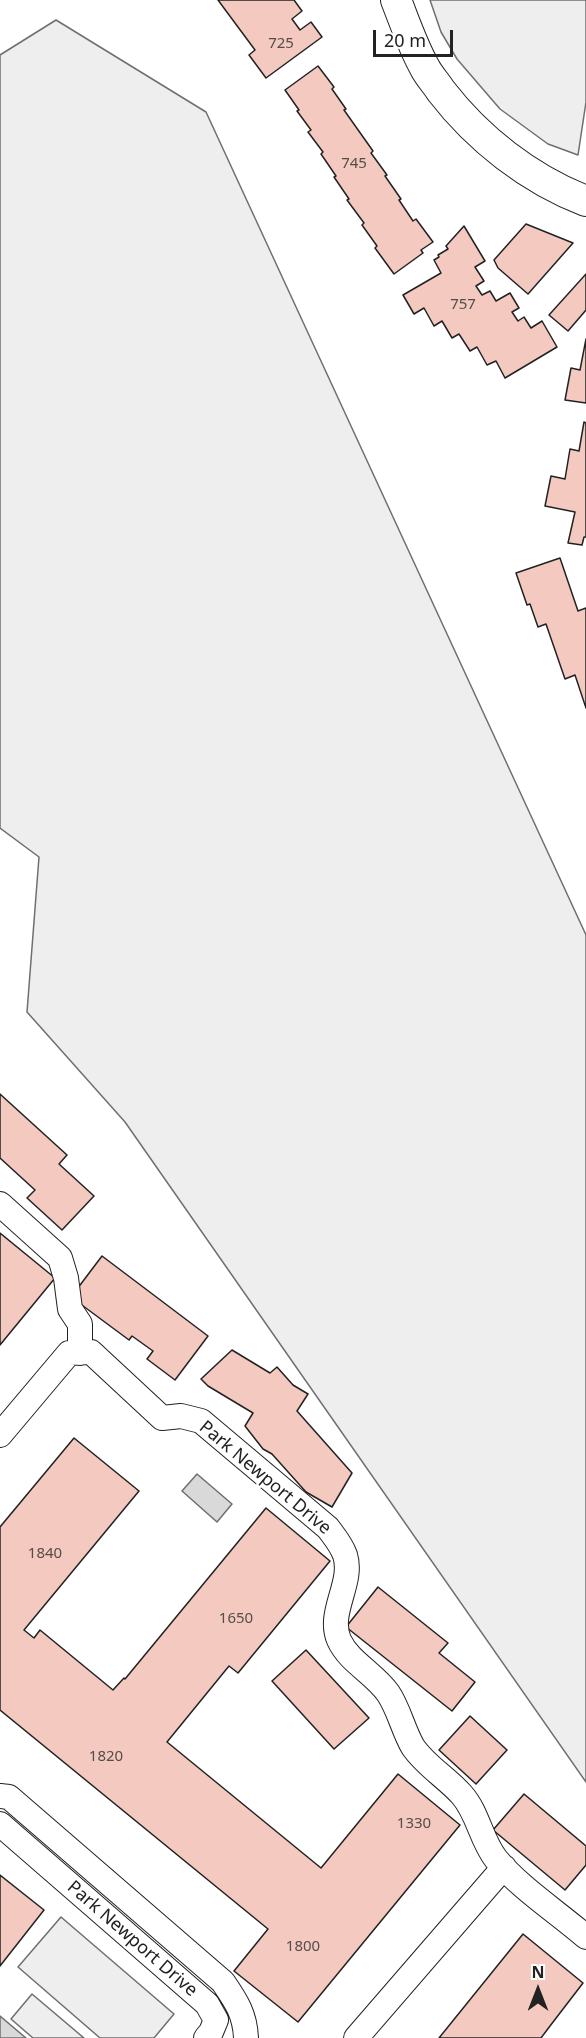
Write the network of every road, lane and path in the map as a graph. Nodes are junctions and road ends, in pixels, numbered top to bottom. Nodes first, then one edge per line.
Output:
1 (396, 0) edge
2 (586, 201) edge
3 (0, 1204) edge
4 (80, 1353) junction
5 (0, 1434) edge
6 (0, 1796) edge
7 (0, 1824) edge
8 (504, 1867) junction
9 (586, 1936) edge
10 (211, 2029) edge
11 (246, 2029) edge
12 (356, 2038) edge

1 - 2 street
3 - 4 street
4 - 5 street
4 - 8 street, Park Newport Drive
6 - 11 street, Park Newport Drive
7 - 10 street, Park Newport Drive
8 - 9 street, Park Newport Drive
8 - 12 street
10 - 11 street

